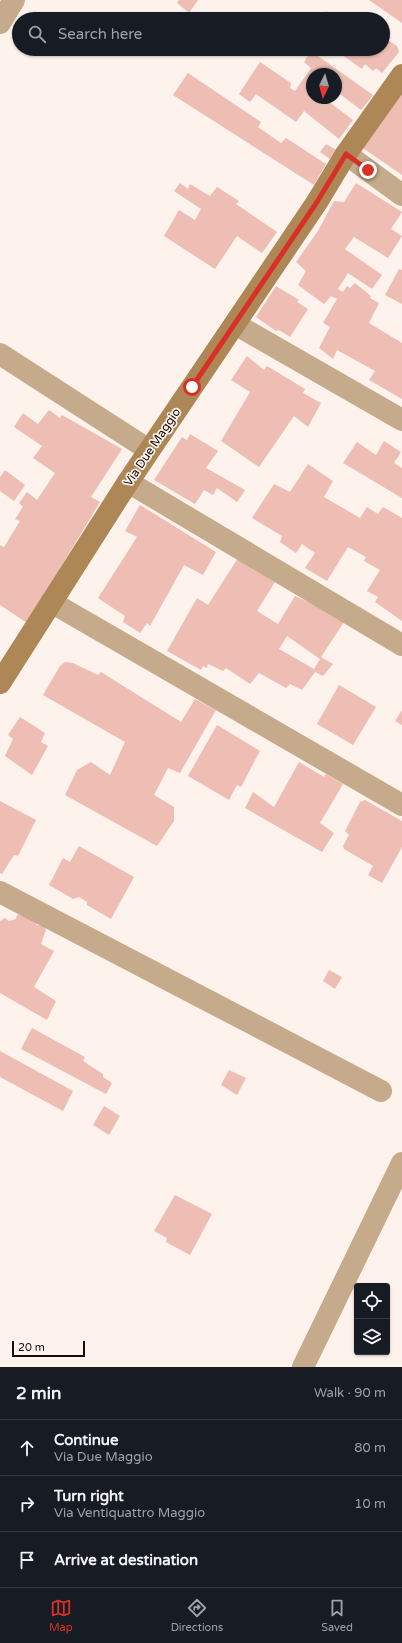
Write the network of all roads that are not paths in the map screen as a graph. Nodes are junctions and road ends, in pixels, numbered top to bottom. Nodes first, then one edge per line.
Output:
1 (14, 0) edge
2 (0, 23) edge
3 (402, 75) edge
4 (346, 154) junction
5 (402, 195) edge
6 (235, 324) junction
7 (0, 354) edge
8 (402, 420) edge
9 (149, 450) junction
10 (128, 482) junction
11 (51, 602) junction
12 (402, 645) edge
13 (0, 683) edge
14 (402, 805) edge
15 (0, 892) edge
16 (381, 1090) dead end
17 (402, 1163) edge
18 (303, 1367) edge

1 - 2 street
3 - 4 main road, Via Due Maggio
4 - 5 street
4 - 6 main road, Via Due Maggio
6 - 8 street
6 - 9 main road, Via Due Maggio
7 - 9 street
9 - 10 main road, Via Due Maggio
10 - 11 main road, Via Due Maggio
10 - 12 street
11 - 13 main road, Via Due Maggio
11 - 14 street
15 - 16 street
17 - 18 street

